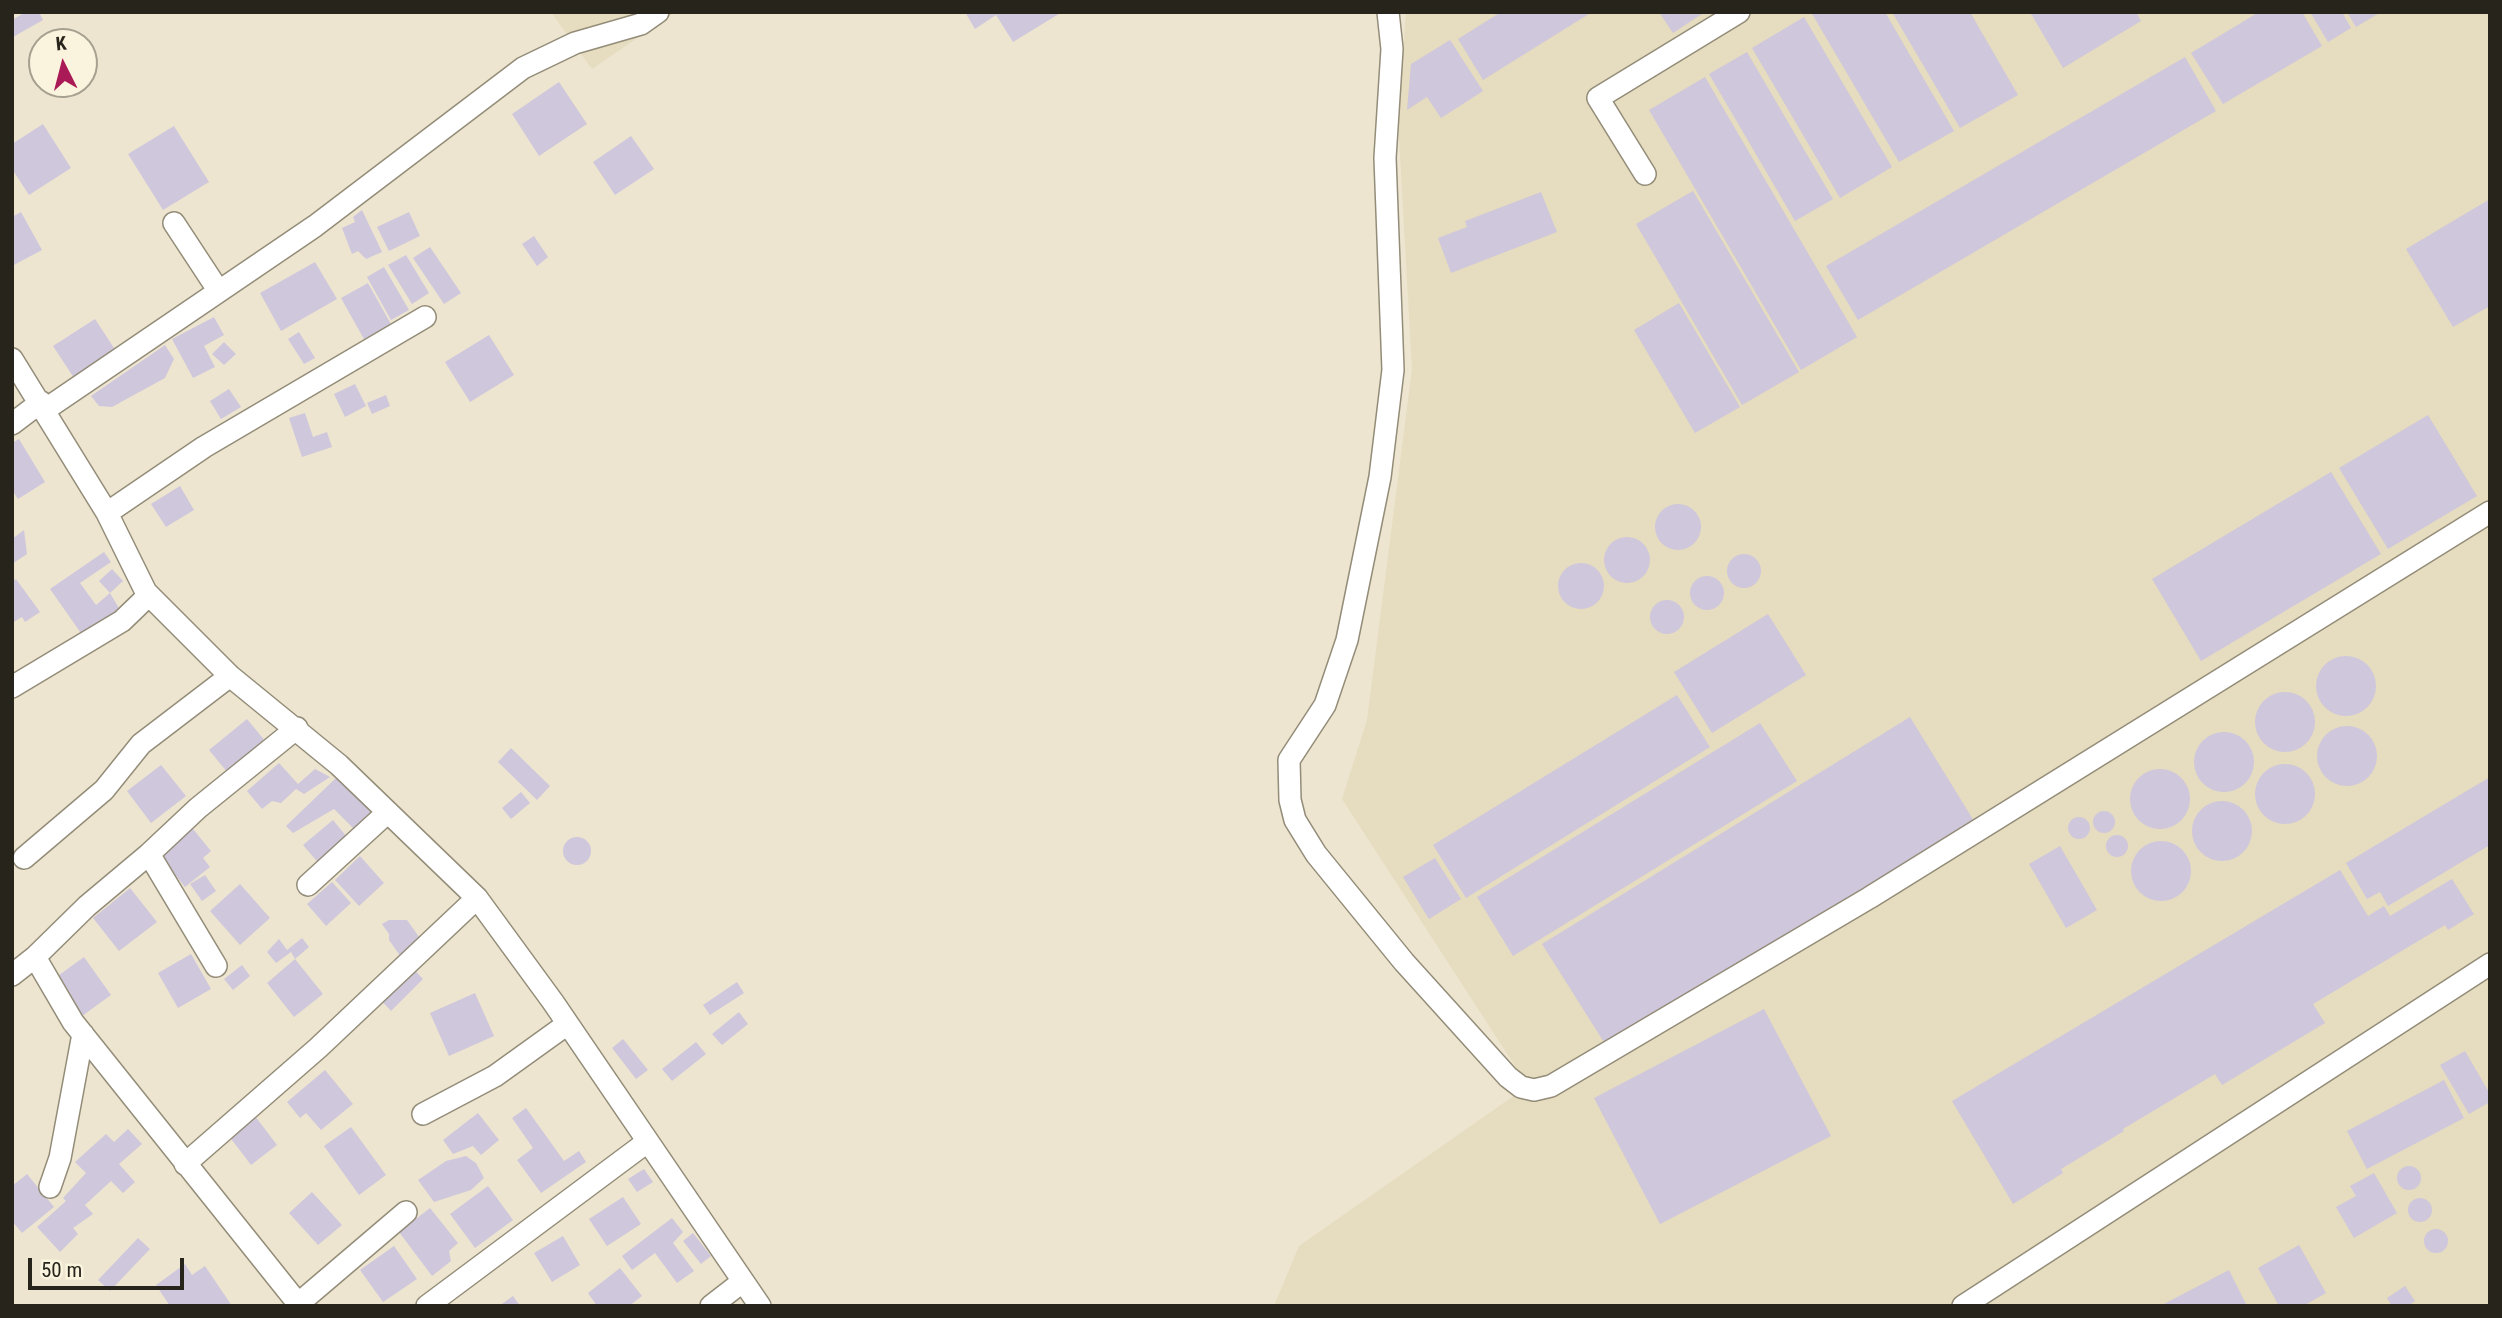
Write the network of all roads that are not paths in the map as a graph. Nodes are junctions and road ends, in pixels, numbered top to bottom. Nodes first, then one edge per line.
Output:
1 (658, 12) edge
2 (1388, 12) edge
3 (1739, 12) edge
4 (1645, 174) dead end
5 (173, 223) dead end
6 (218, 290) junction
7 (425, 317) dead end
8 (12, 359) edge
9 (44, 406) junction
10 (12, 424) edge
11 (2490, 512) edge
12 (107, 513) junction
13 (149, 595) junction
14 (230, 676) junction
15 (12, 687) edge
16 (297, 729) junction
17 (388, 812) junction
18 (149, 854) junction
19 (24, 858) dead end
20 (308, 885) dead end
21 (477, 898) junction
22 (35, 957) junction
23 (2490, 964) edge
24 (216, 966) dead end
25 (12, 975) edge
26 (566, 1025) junction
27 (83, 1034) junction
28 (423, 1114) dead end
29 (647, 1142) junction
30 (185, 1164) junction
31 (50, 1186) dead end
32 (406, 1212) dead end
33 (742, 1282) junction
34 (299, 1305) edge
35 (427, 1306) edge
36 (711, 1306) edge
37 (760, 1306) edge
38 (1963, 1306) edge

1 - 6 street
2 - 11 street
3 - 4 street
5 - 6 street
6 - 9 street
7 - 12 street
8 - 9 street
9 - 10 street
9 - 12 street
12 - 13 street
13 - 14 street
13 - 15 street
14 - 16 street
14 - 19 street
16 - 17 street
16 - 18 street
17 - 20 street
17 - 21 street
18 - 22 street
18 - 24 street
21 - 26 street
21 - 30 street
22 - 25 street
22 - 27 street
23 - 38 street
26 - 28 street
26 - 29 street
27 - 30 street
27 - 31 street
29 - 33 street
29 - 35 street
30 - 34 street
32 - 34 street
33 - 36 street
33 - 37 street

